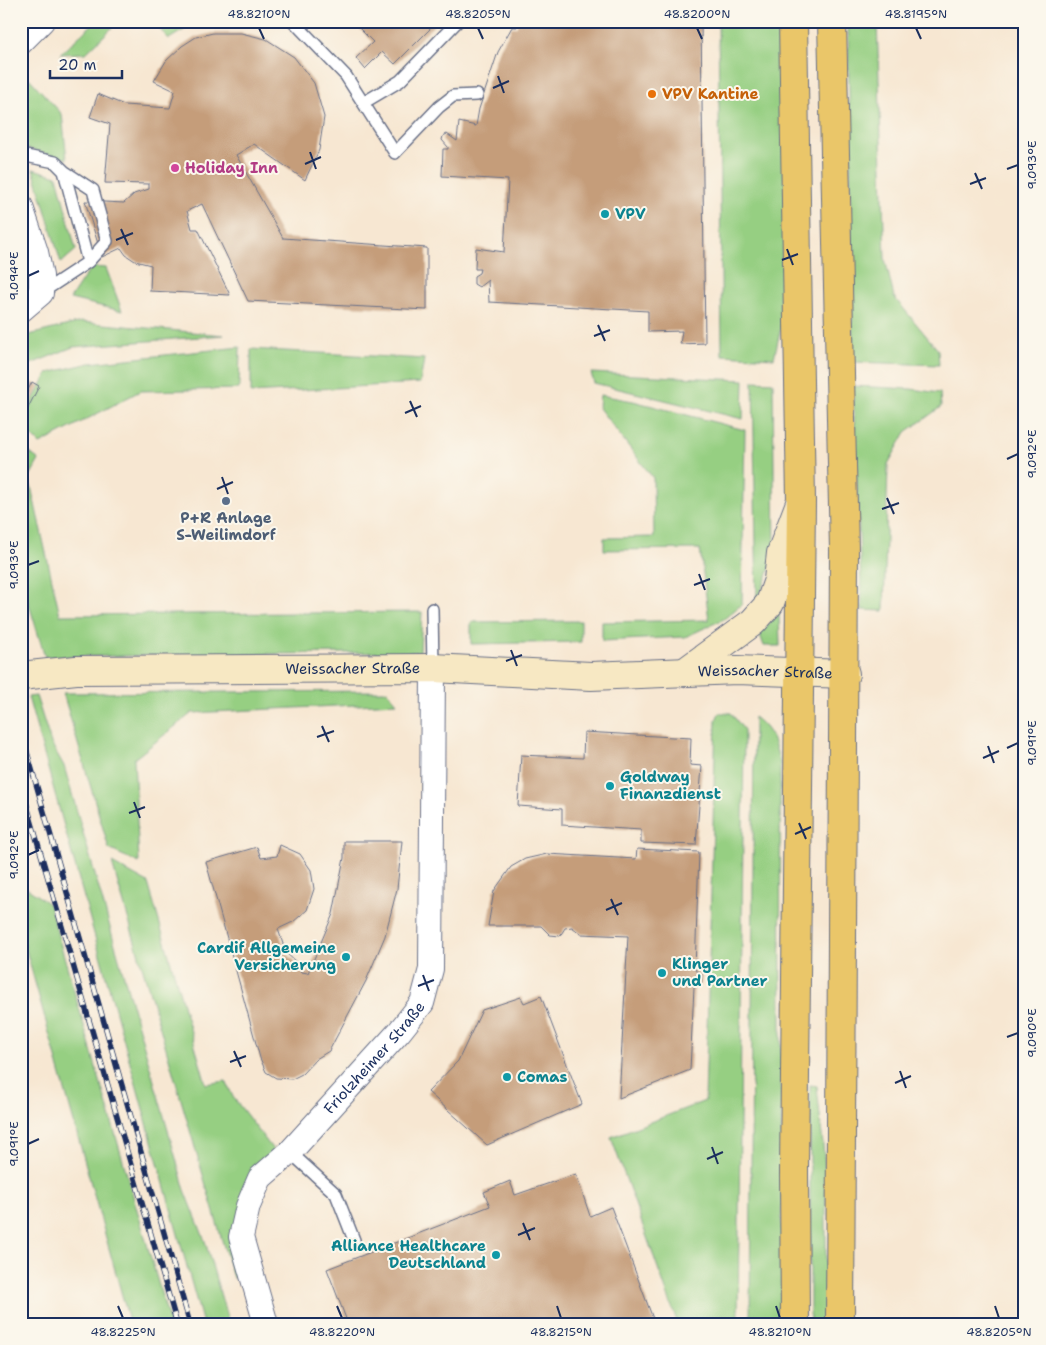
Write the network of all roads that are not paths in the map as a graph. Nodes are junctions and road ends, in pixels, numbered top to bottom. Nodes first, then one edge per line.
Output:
1 (42, 21) edge
2 (292, 21) edge
3 (458, 21) edge
4 (793, 21) edge
5 (832, 21) edge
6 (21, 42) edge
7 (477, 95) dead end
8 (363, 103) junction
9 (21, 155) edge
10 (64, 171) junction
11 (21, 207) edge
12 (88, 262) junction
13 (41, 293) junction
14 (21, 310) edge
15 (800, 501) junction
16 (432, 609) dead end
17 (432, 668) junction
18 (686, 671) junction
19 (798, 673) junction
20 (844, 674) junction
21 (21, 676) edge
22 (290, 1152) junction
23 (354, 1240) dead end
24 (266, 1324) edge
25 (795, 1324) edge
26 (840, 1324) edge

1 - 6 street
2 - 8 lane
3 - 8 lane
4 - 15 main road
5 - 20 main road
7 - 8 lane
9 - 10 lane
10 - 12 lane
10 - 12 lane
11 - 13 street
12 - 13 lane
13 - 14 street
15 - 18 street, Weissacher Straße
15 - 19 main road
16 - 17 lane
17 - 18 street, Weissacher Straße
17 - 21 street, Weissacher Straße
17 - 22 street, Friolzheimer Straße
18 - 19 street, Weissacher Straße
19 - 20 street, Weissacher Straße
19 - 25 main road
20 - 26 main road
22 - 23 lane
22 - 24 street, Friolzheimer Straße

